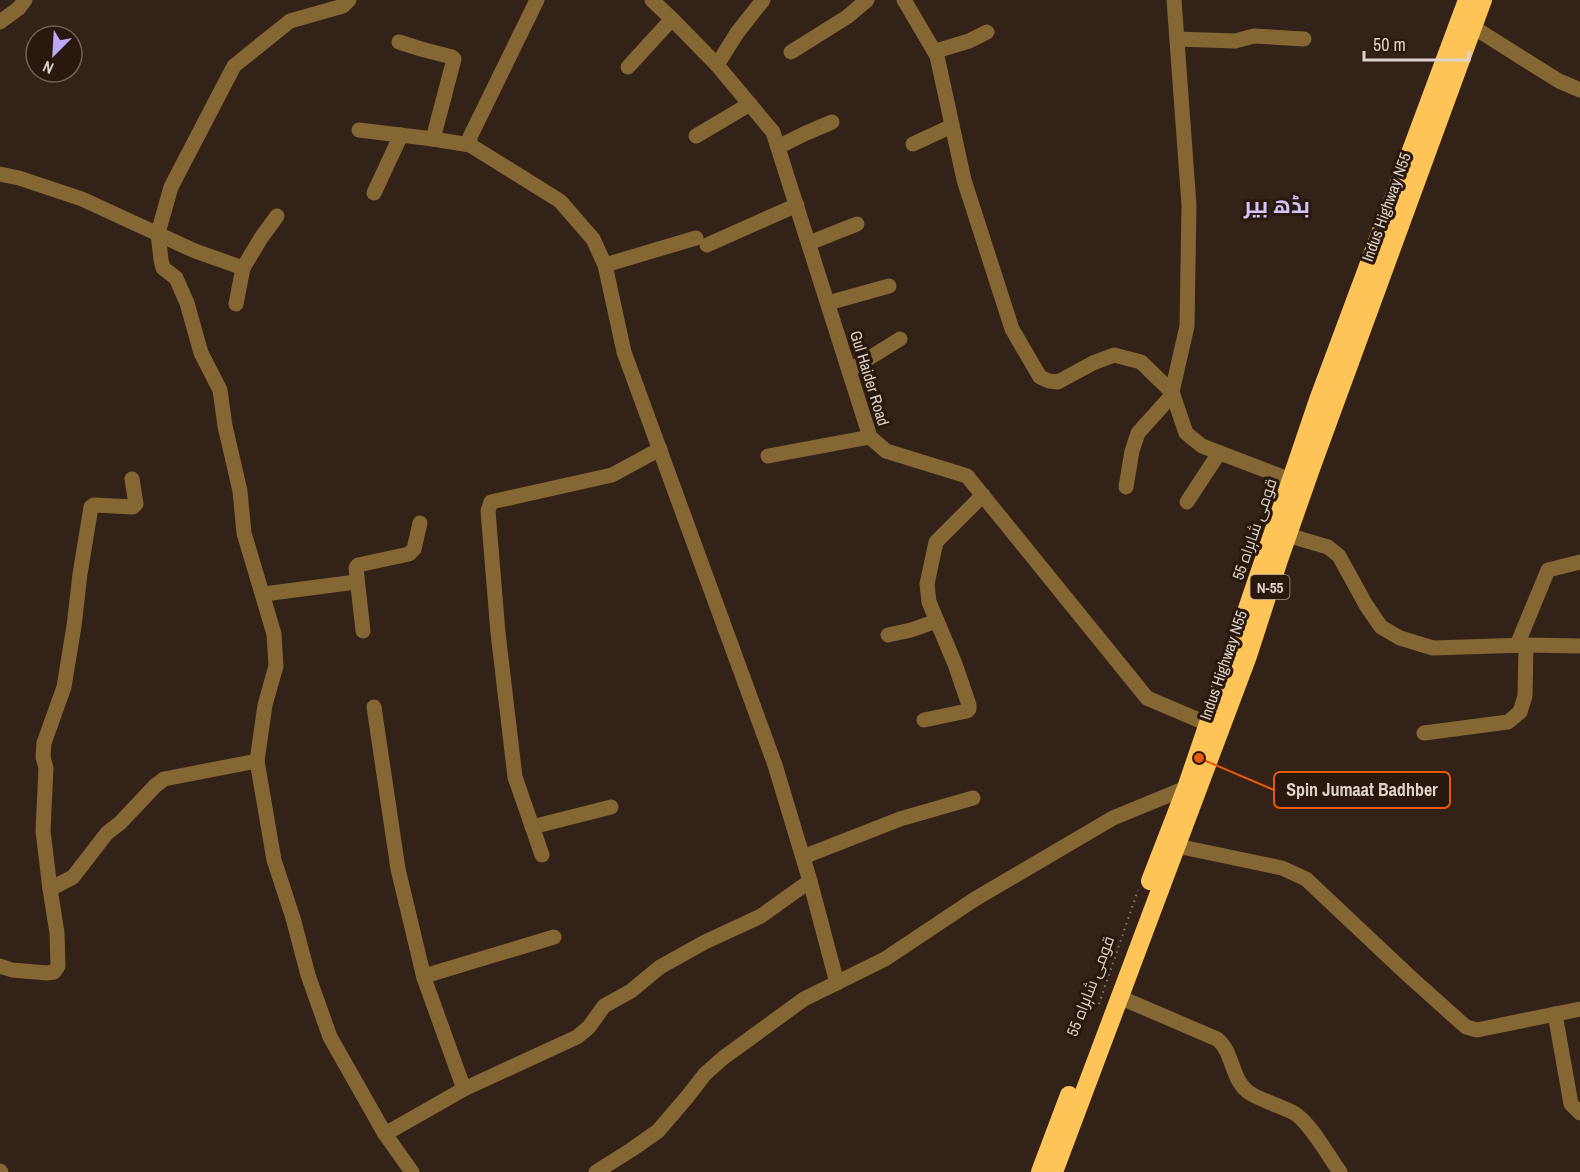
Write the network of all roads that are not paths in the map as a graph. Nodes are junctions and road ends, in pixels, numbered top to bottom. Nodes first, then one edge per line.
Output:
1 (25, 0) edge
2 (349, 0) edge
3 (537, 0) edge
4 (652, 0) edge
5 (867, 0) edge
6 (904, 0) edge
7 (1174, 0) edge
8 (1467, 0) edge
9 (1483, 0) edge
10 (758, 2) edge
11 (672, 19) junction
12 (0, 22) edge
13 (1473, 27) junction
14 (987, 32) dead end
15 (1177, 39) junction
16 (1304, 39) dead end
17 (399, 42) dead end
18 (936, 51) junction
19 (791, 52) dead end
20 (717, 65) junction
21 (628, 67) dead end
22 (1580, 90) edge
23 (750, 104) junction
24 (832, 122) dead end
25 (952, 126) junction
26 (359, 130) dead end
27 (401, 135) junction
28 (696, 136) dead end
29 (433, 139) junction
30 (913, 144) dead end
31 (470, 145) junction
32 (778, 147) junction
33 (0, 174) edge
34 (374, 193) dead end
35 (797, 205) junction
36 (277, 216) dead end
37 (856, 224) dead end
38 (158, 233) junction
39 (809, 243) junction
40 (605, 264) junction
41 (243, 267) junction
42 (888, 286) dead end
43 (828, 303) junction
44 (236, 304) dead end
45 (900, 339) dead end
46 (850, 370) junction
47 (1173, 393) junction
48 (870, 437) junction
49 (660, 449) junction
50 (1219, 453) junction
51 (768, 456) dead end
52 (132, 479) dead end
53 (1291, 480) junction
54 (1126, 488) dead end
55 (983, 495) junction
56 (1187, 502) dead end
57 (420, 523) dead end
58 (1287, 535) junction
59 (1580, 562) edge
60 (356, 582) junction
61 (264, 594) junction
62 (937, 621) junction
63 (363, 631) dead end
64 (888, 634) dead end
65 (1522, 645) junction
66 (1580, 646) edge
67 (374, 707) dead end
68 (924, 720) dead end
69 (1208, 724) junction
70 (1424, 733) dead end
71 (257, 761) junction
72 (1186, 788) junction
73 (973, 798) dead end
74 (611, 807) dead end
75 (532, 827) junction
76 (1177, 846) junction
77 (542, 855) dead end
78 (803, 857) junction
79 (810, 881) junction
80 (50, 889) junction
81 (554, 937) dead end
82 (0, 966) edge
83 (424, 978) junction
84 (837, 982) junction
85 (1119, 997) junction
86 (1580, 1009) edge
87 (1555, 1014) junction
88 (464, 1089) junction
89 (1580, 1113) edge
90 (385, 1134) junction
91 (412, 1172) edge
92 (596, 1172) edge
93 (1040, 1172) edge
94 (1054, 1172) edge
95 (1340, 1172) edge

1 - 12 street
2 - 38 street
3 - 31 street
4 - 11 street, Gul Haider Road
5 - 19 street
6 - 18 street
7 - 15 street
8 - 53 highway, قومی شاہراہ 55 / N-55
9 - 13 highway, Indus Highway N55 / N-55
10 - 20 street
11 - 20 street, Gul Haider Road
11 - 21 street
13 - 22 street
13 - 58 highway, Indus Highway N55 / N-55
14 - 18 street
15 - 16 street
15 - 47 street
17 - 29 street
18 - 25 street
20 - 23 street, Gul Haider Road
23 - 28 street
23 - 32 street, Gul Haider Road
24 - 32 street
25 - 30 street
25 - 47 street
26 - 27 street
27 - 29 street
27 - 34 street
29 - 31 street
31 - 40 street
32 - 35 street, Gul Haider Road
33 - 38 street
35 - 39 street, Gul Haider Road
35 - 40 street
36 - 41 street
37 - 39 street
38 - 41 street
38 - 61 street
39 - 43 street, Gul Haider Road
40 - 49 street
41 - 44 street
42 - 43 street
43 - 46 street, Gul Haider Road
45 - 46 street
46 - 48 street, Gul Haider Road
47 - 50 street
47 - 54 street
48 - 51 street
48 - 55 street, Gul Haider Road
49 - 75 street
49 - 78 street
50 - 53 street
50 - 56 street
52 - 80 street
53 - 69 highway, قومی شاہراہ 55 / N-55
55 - 62 street
55 - 69 street, Gul Haider Road
57 - 60 street
58 - 65 street
58 - 76 highway, Indus Highway N55 / N-55
59 - 65 street
60 - 61 street
60 - 63 street
61 - 71 street
62 - 64 street
62 - 68 street
65 - 66 street
65 - 70 street
67 - 83 street
69 - 72 highway, قومی شاہراہ 55 / N-55
71 - 80 street
71 - 90 street
72 - 84 street
72 - 93 highway, قومی شاہراہ 55 / N-55
73 - 78 street
74 - 75 street
75 - 77 street
76 - 85 highway, Indus Highway N55 / N-55
76 - 87 street
78 - 79 street
79 - 84 street
79 - 88 street
80 - 82 street
81 - 83 street
83 - 88 street
84 - 92 street
85 - 94 highway, Indus Highway N55 / N-55
85 - 95 street
86 - 87 street
87 - 89 street
88 - 90 street
90 - 91 street

